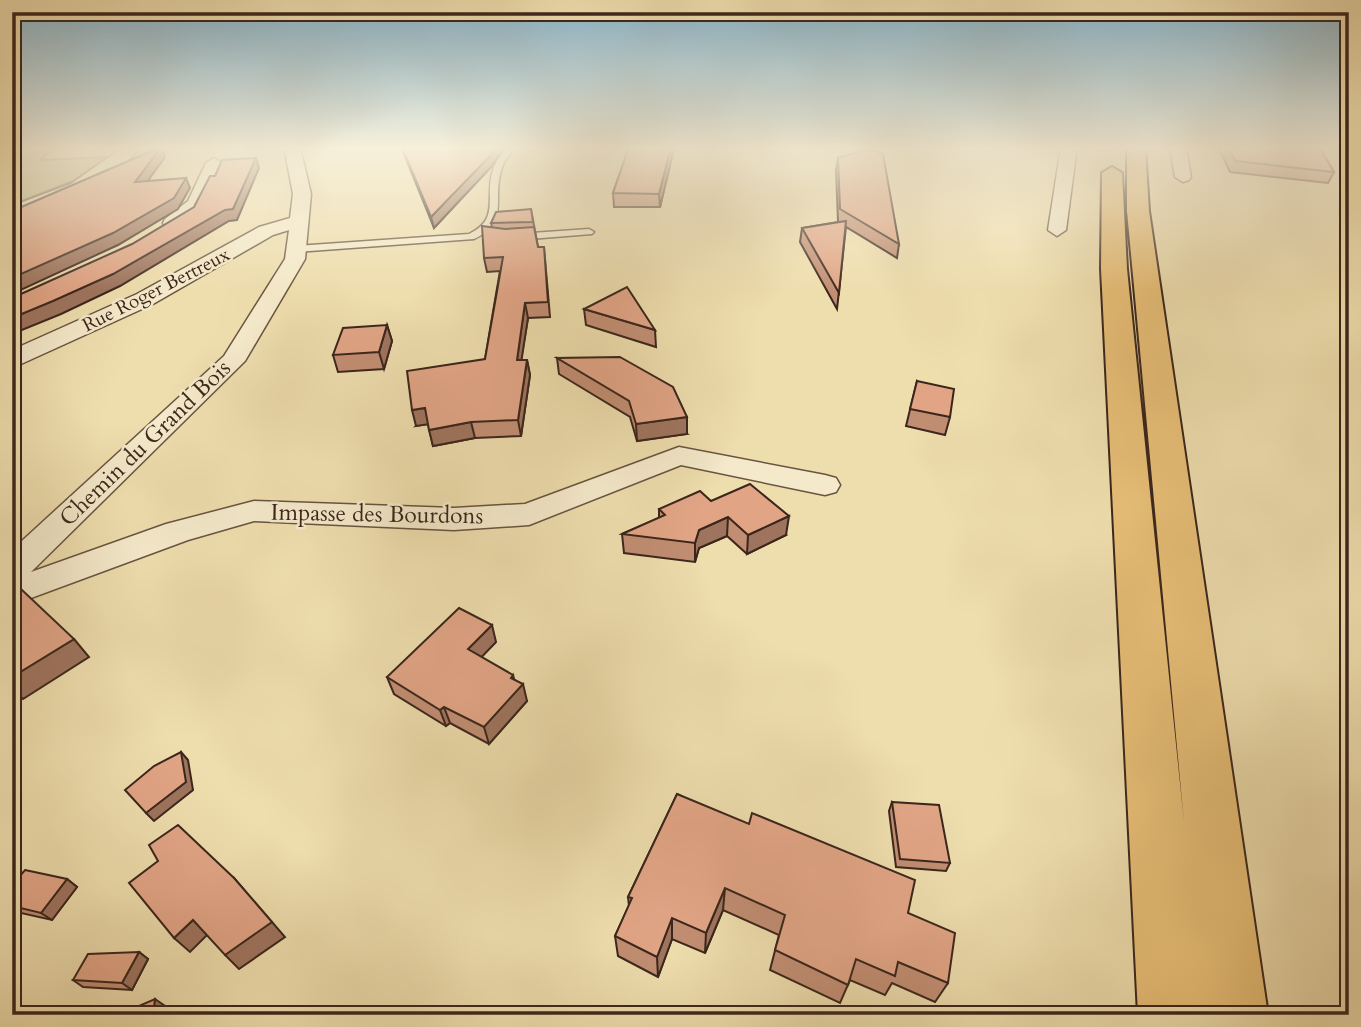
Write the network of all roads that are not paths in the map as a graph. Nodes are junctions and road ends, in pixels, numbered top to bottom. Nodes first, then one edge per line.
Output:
1 (60, 195) edge
2 (199, 195) edge
3 (302, 195) edge
4 (494, 195) edge
5 (1062, 195) edge
6 (1113, 195) edge
7 (1137, 195) edge
8 (12, 212) edge
9 (299, 221) junction
10 (1057, 230) dead end
11 (589, 232) dead end
12 (483, 234) junction
13 (152, 236) edge
14 (495, 236) edge
15 (508, 237) edge
16 (296, 249) junction
17 (12, 359) edge
18 (825, 485) dead end
19 (12, 570) edge
20 (12, 592) edge
21 (1171, 1015) edge
22 (1235, 1015) edge

1 - 8 street
2 - 13 street
3 - 9 street, Chemin du Grand Bois
4 - 12 lane
5 - 10 street
6 - 21 main road
7 - 22 main road
9 - 16 street, Chemin du Grand Bois
9 - 17 street, Rue Roger Bertreux
11 - 15 lane
12 - 14 lane
12 - 16 lane
16 - 19 street, Chemin du Grand Bois
18 - 20 street, Impasse des Bourdons

